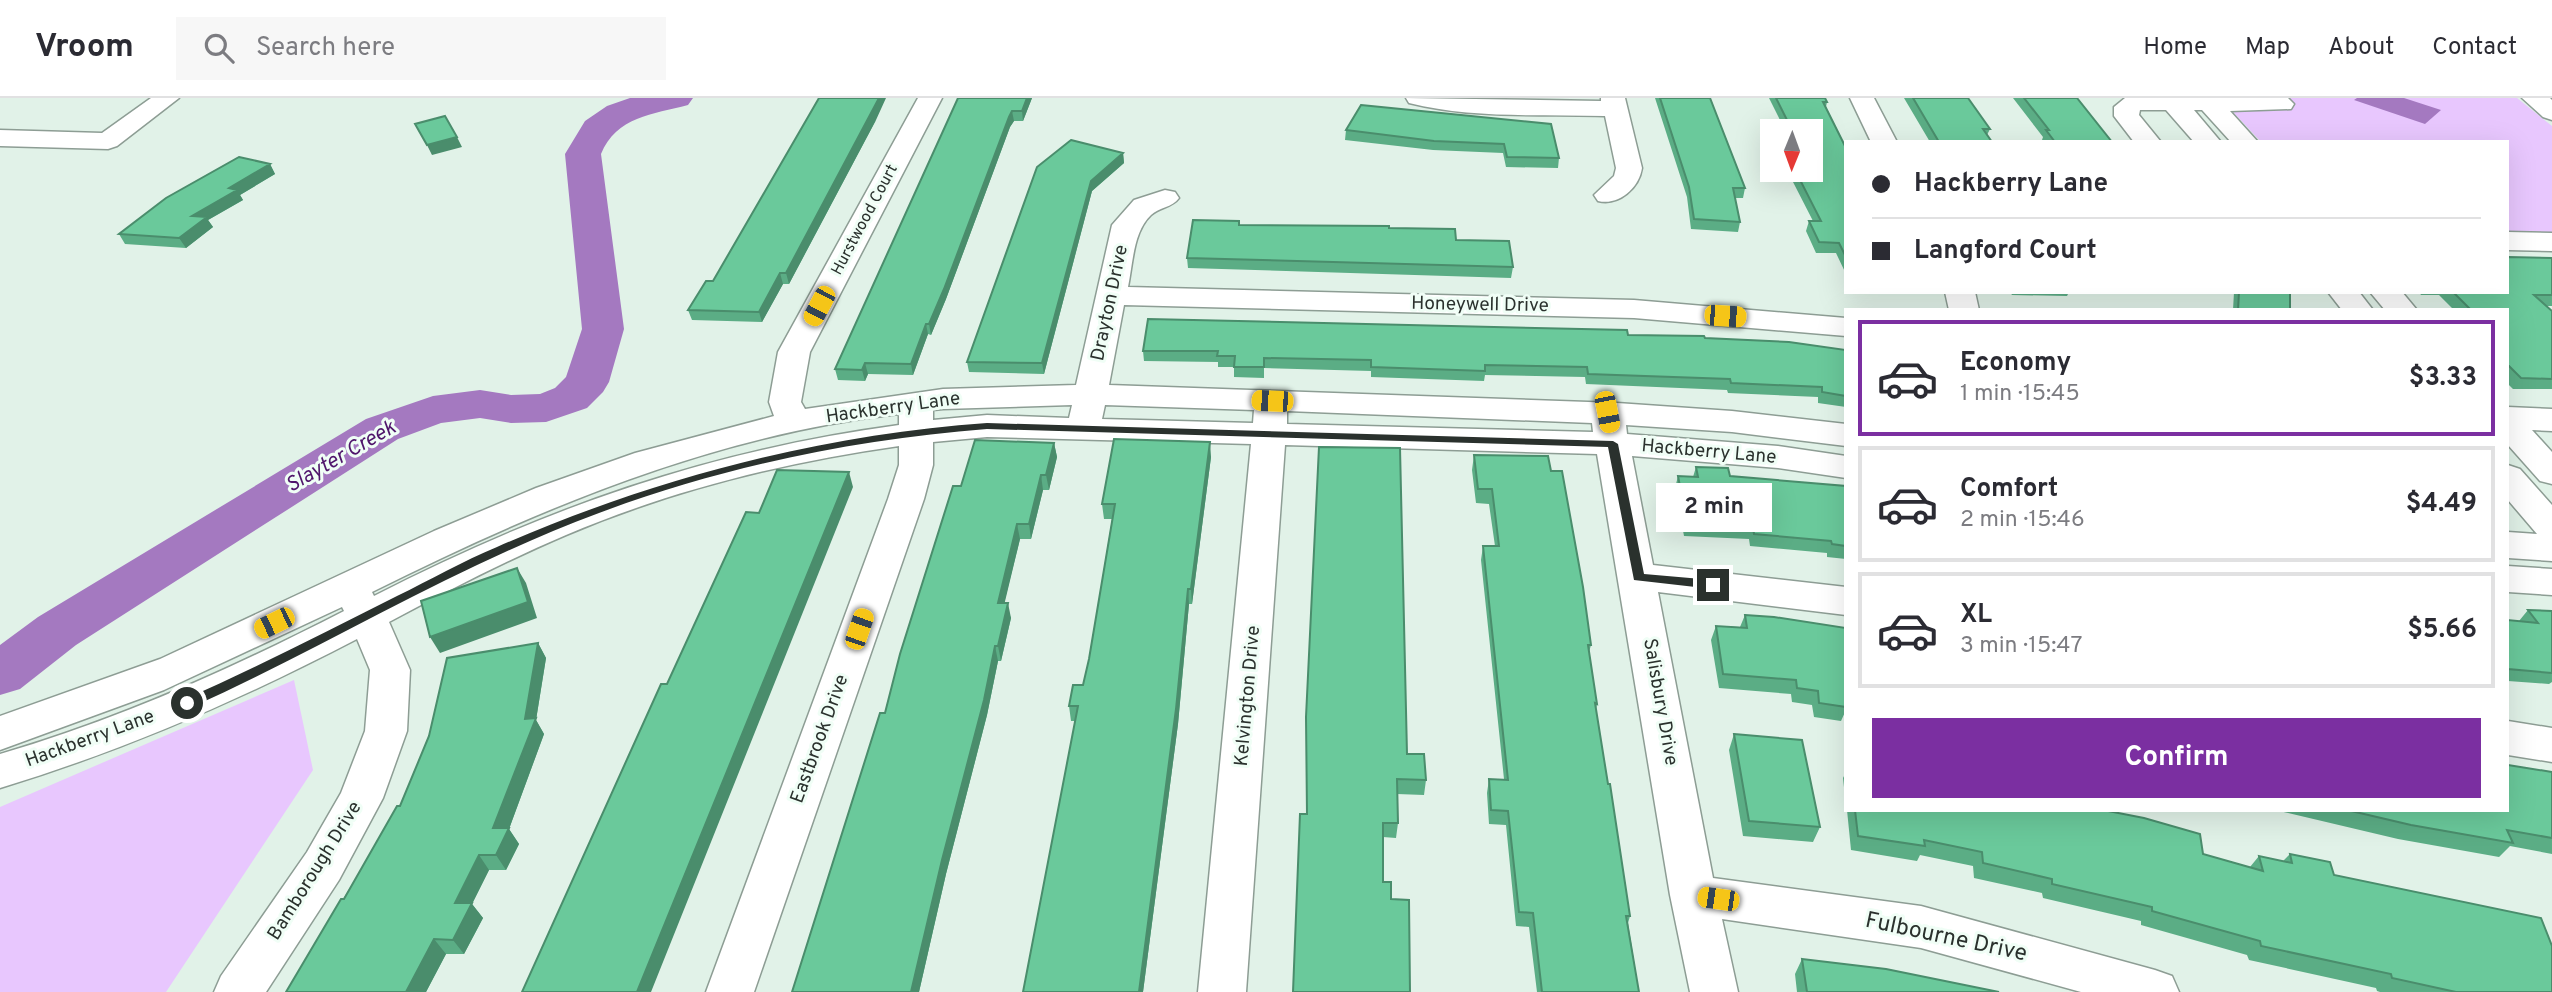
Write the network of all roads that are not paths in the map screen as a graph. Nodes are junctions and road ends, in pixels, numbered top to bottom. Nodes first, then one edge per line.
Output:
1 (167, 98) edge
2 (930, 98) edge
3 (1418, 98) edge
4 (1863, 98) edge
5 (2534, 98) edge
6 (2171, 100) edge
7 (2207, 100) edge
8 (1614, 103) edge
9 (2282, 104) dead end
10 (2552, 112) edge
11 (0, 138) edge
12 (1883, 140) edge
13 (2146, 140) edge
14 (2206, 140) edge
15 (2243, 140) edge
16 (1608, 195) dead end
17 (1166, 198) dead end
18 (2509, 241) edge
19 (2552, 242) edge
20 (2345, 294) edge
21 (2387, 294) edge
22 (1112, 296) junction
23 (2356, 308) edge
24 (2400, 308) edge
25 (1844, 327) edge
26 (1087, 412) junction
27 (916, 417) junction
28 (1271, 417) junction
29 (2509, 418) edge
30 (2552, 420) edge
31 (793, 423) junction
32 (2509, 425) edge
33 (1610, 428) junction
34 (1844, 435) edge
35 (1844, 467) edge
36 (2552, 473) edge
37 (2509, 478) edge
38 (2552, 528) edge
39 (2509, 545) edge
40 (2552, 548) edge
41 (1639, 577) junction
42 (2509, 579) edge
43 (2552, 582) edge
44 (1844, 601) edge
45 (358, 602) junction
46 (0, 733) edge
47 (2509, 737) edge
48 (2552, 745) edge
49 (0, 771) edge
50 (1693, 895) junction
51 (238, 992) edge
52 (730, 992) edge
53 (1222, 992) edge
54 (1714, 992) edge
55 (2155, 992) edge

1 - 11 street
2 - 31 street, Hurstwood Court
3 - 8 street
4 - 12 street
5 - 10 street
6 - 7 street
6 - 13 street
6 - 14 street
7 - 9 street
7 - 15 street
8 - 16 street
17 - 22 street, Drayton Drive
18 - 19 street
20 - 23 street
21 - 24 street
22 - 25 street, Honeywell Drive
22 - 26 street, Drayton Drive
26 - 27 street, Hackberry Lane
26 - 28 street, Hackberry Lane
27 - 31 street, Hackberry Lane
27 - 45 street, Hackberry Lane
27 - 52 street, Eastbrook Drive
28 - 33 street, Hackberry Lane
28 - 53 street, Kelvington Drive
29 - 30 street
31 - 45 street, Hackberry Lane
32 - 36 street
33 - 34 street, Hackberry Lane
33 - 35 street, Hackberry Lane
33 - 41 street, Salisbury Drive
37 - 38 street
39 - 40 street
41 - 44 street
41 - 50 street, Salisbury Drive
42 - 43 street
45 - 46 street, Hackberry Lane
45 - 49 street, Hackberry Lane
45 - 51 street, Bamborough Drive
47 - 48 street
50 - 54 street, Salisbury Drive
50 - 55 street, Fulbourne Drive

